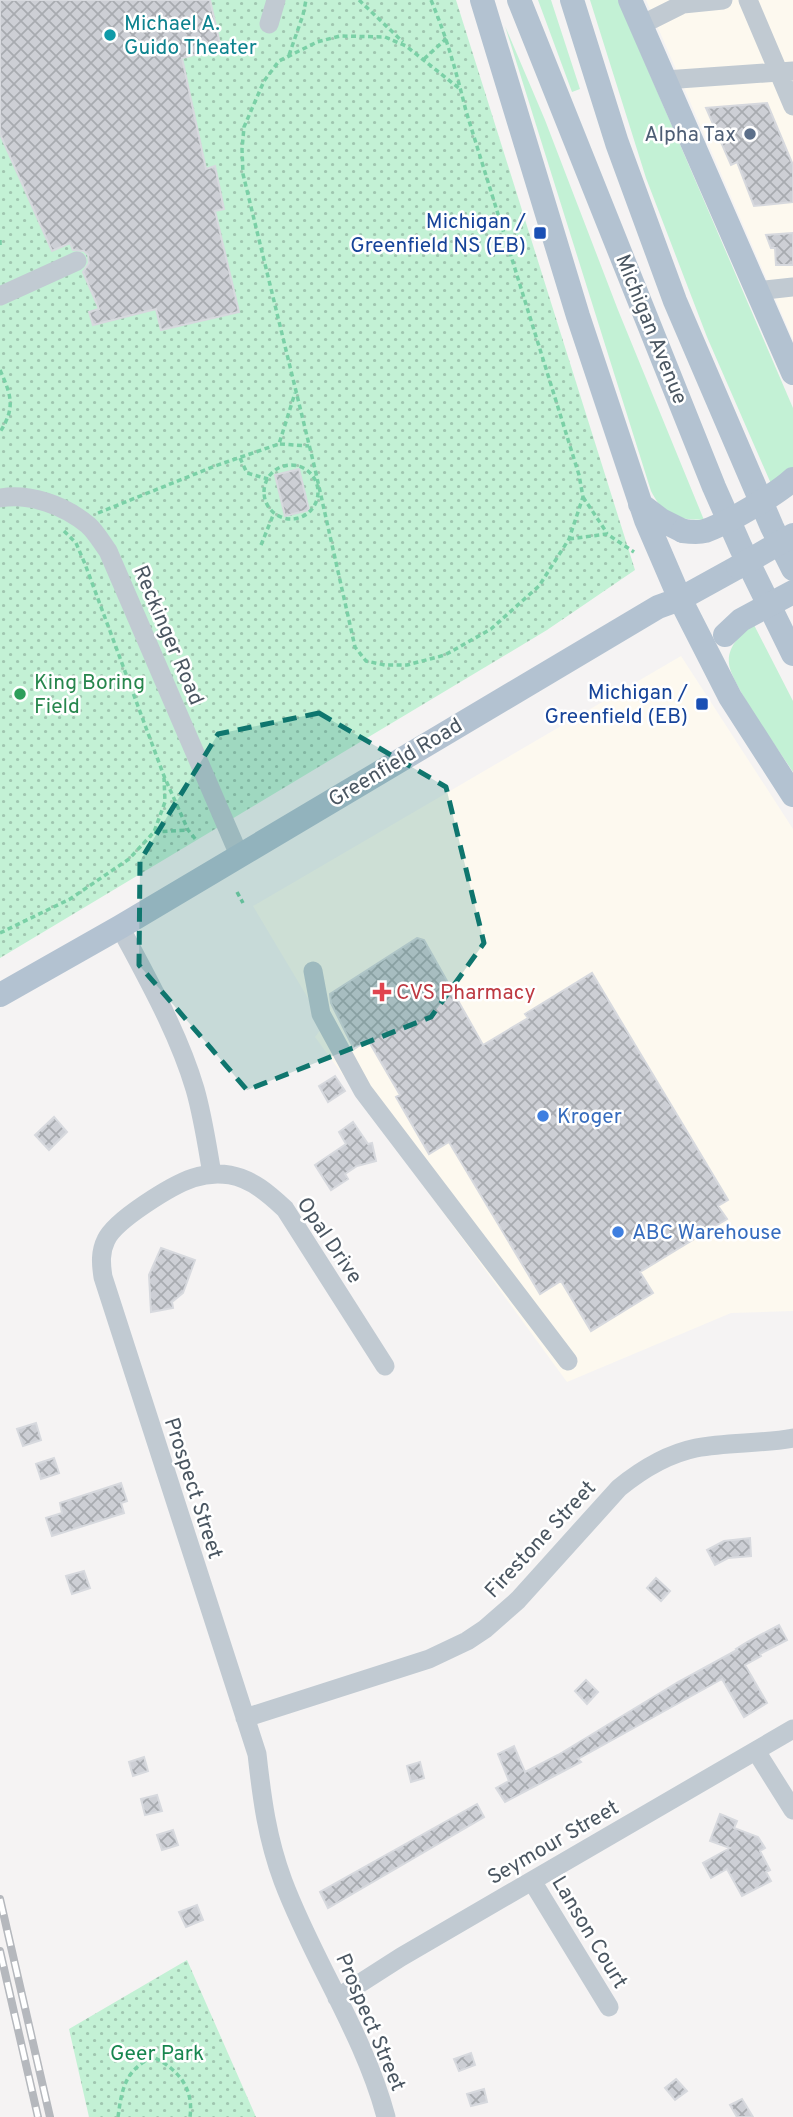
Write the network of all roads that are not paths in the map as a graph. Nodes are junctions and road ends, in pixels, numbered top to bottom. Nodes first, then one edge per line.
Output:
1 (276, 0) edge
2 (482, 0) edge
3 (519, 0) edge
4 (572, 0) edge
5 (630, 0) edge
6 (723, 0) edge
7 (748, 0) edge
8 (269, 24) dead end
9 (641, 25) junction
10 (786, 72) edge
11 (665, 80) junction
12 (793, 106) edge
13 (77, 261) dead end
14 (793, 287) edge
15 (756, 291) junction
16 (0, 296) edge
17 (793, 373) edge
18 (793, 480) edge
19 (0, 498) edge
20 (640, 504) junction
21 (793, 535) edge
22 (793, 569) edge
23 (793, 592) edge
24 (680, 599) junction
25 (793, 654) edge
26 (710, 660) junction
27 (793, 795) edge
28 (239, 855) junction
29 (120, 927) junction
30 (313, 971) dead end
31 (0, 995) edge
32 (212, 1174) junction
33 (568, 1361) dead end
34 (385, 1366) dead end
35 (793, 1438) edge
36 (245, 1718) junction
37 (793, 1729) edge
38 (756, 1751) junction
39 (793, 1810) edge
40 (532, 1881) junction
41 (337, 1998) junction
42 (609, 2007) dead end
43 (386, 2117) edge

1 - 8 street
2 - 20 main road
3 - 25 main road, Michigan Avenue
4 - 22 main road, Michigan Avenue
5 - 9 main road
6 - 9 street
7 - 10 street
9 - 11 main road
10 - 11 street
10 - 12 street
11 - 15 main road
13 - 16 street
14 - 15 street
15 - 17 main road
18 - 20 main road, bridge
19 - 28 street, Reckinger Road
20 - 24 main road
21 - 24 main road, Greenfield Road, bridge
23 - 26 main road, bridge
24 - 26 main road
24 - 28 main road, Greenfield Road
26 - 27 main road
28 - 29 main road, Greenfield Road
29 - 31 main road, Greenfield Road
29 - 32 street
30 - 33 street
32 - 34 street, Opal Drive
32 - 36 street, Prospect Street
35 - 36 street, Firestone Street
36 - 41 street, Prospect Street
37 - 38 street, Seymour Street
38 - 39 street
38 - 40 street, Seymour Street
40 - 41 street, Seymour Street
40 - 42 street, Lanson Court
41 - 43 street, Prospect Street

